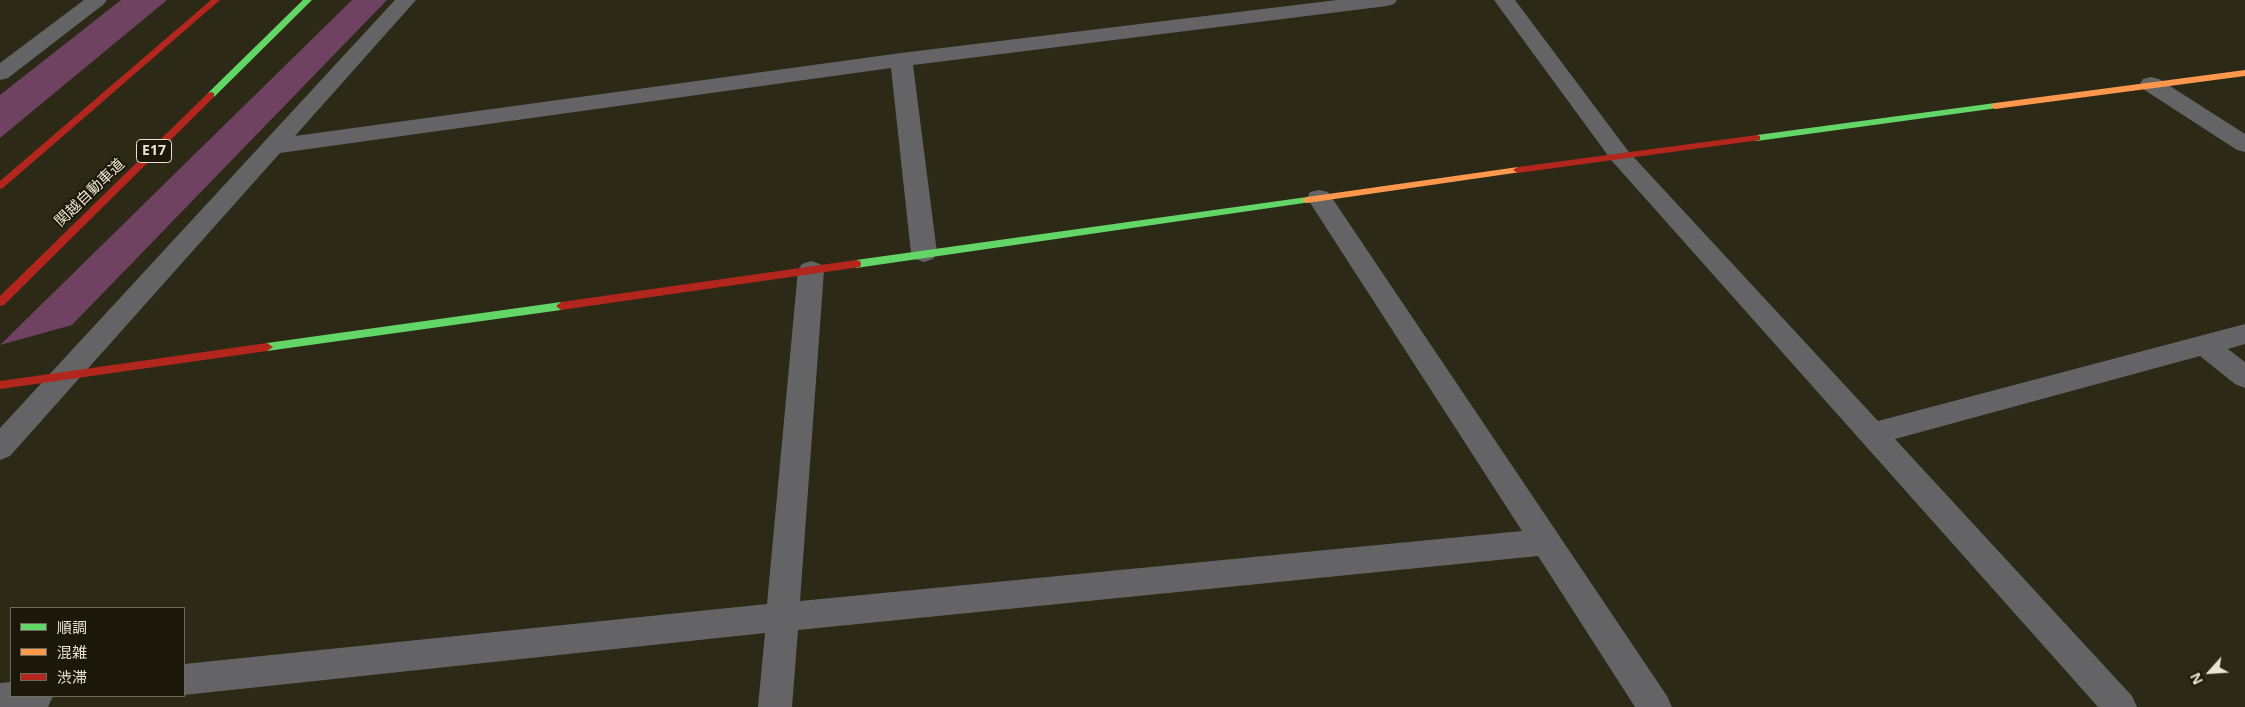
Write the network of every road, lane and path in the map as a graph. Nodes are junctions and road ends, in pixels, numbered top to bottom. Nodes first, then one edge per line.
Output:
1 (97, 0) edge
2 (216, 0) edge
3 (308, 0) edge
4 (406, 0) edge
5 (1387, 0) edge
6 (1504, 0) edge
7 (1242, 8) edge
8 (901, 60) junction
9 (2245, 72) edge
10 (0, 73) edge
11 (2152, 84) junction
12 (2245, 145) edge
13 (274, 146) junction
14 (1620, 156) junction
15 (0, 186) edge
16 (1319, 198) junction
17 (924, 254) junction
18 (811, 270) junction
19 (0, 302) edge
20 (2245, 334) edge
21 (2206, 346) junction
22 (64, 375) junction
23 (2245, 377) edge
24 (0, 385) edge
25 (1872, 434) junction
26 (0, 448) edge
27 (1546, 542) junction
28 (783, 617) junction
29 (185, 680) edge
30 (24, 697) edge
31 (0, 699) edge
32 (775, 707) edge
33 (1655, 707) edge
34 (2120, 707) edge

1 - 10 street
2 - 15 main road
3 - 19 main road, 関越自動車道 / E17
4 - 13 street
5 - 7 street
6 - 14 street
7 - 8 street
8 - 13 street
8 - 17 street
9 - 11 main road
11 - 12 street
11 - 14 main road
13 - 22 street
14 - 16 main road
14 - 25 street
16 - 17 main road
16 - 27 street
17 - 18 main road
18 - 22 main road
18 - 28 street
20 - 21 street
21 - 23 street
21 - 25 street
22 - 24 main road
22 - 26 street
25 - 34 street
27 - 28 street
27 - 33 street
28 - 29 street
28 - 32 street
30 - 31 street

